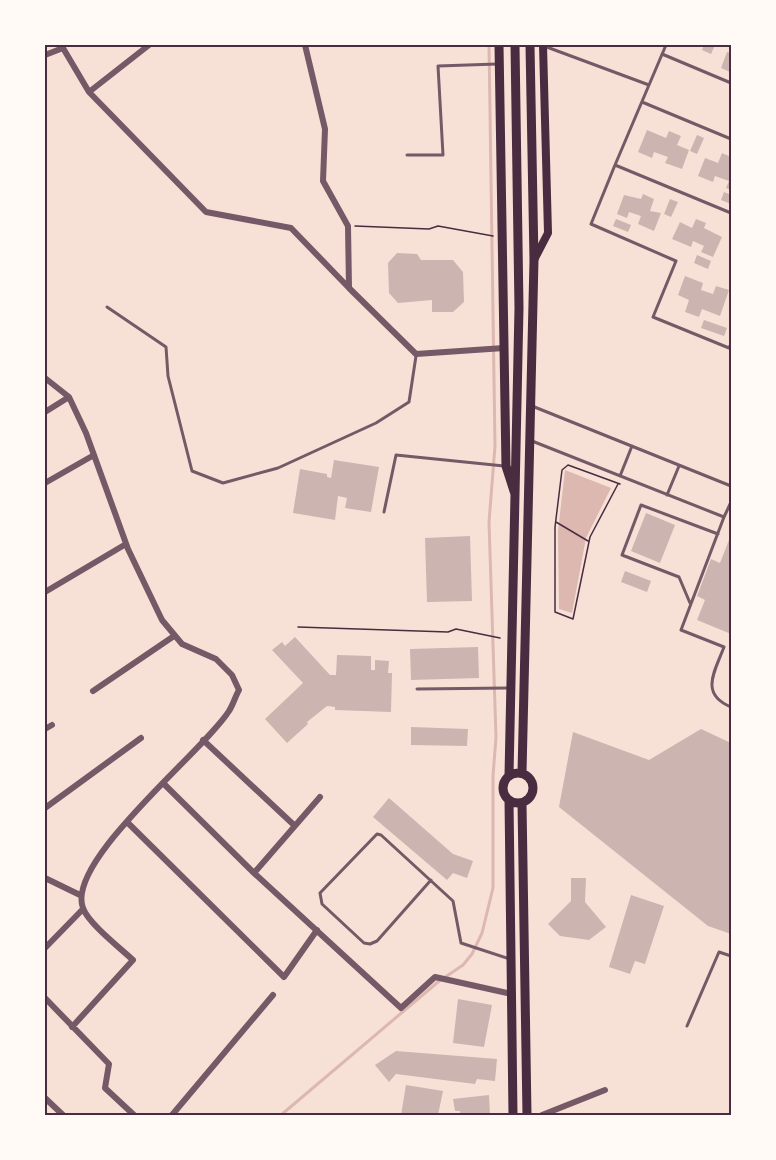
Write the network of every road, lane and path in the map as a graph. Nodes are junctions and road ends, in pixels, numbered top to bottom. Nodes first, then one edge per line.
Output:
1 (149, 45) edge
2 (305, 45) edge
3 (500, 45) edge
4 (515, 45) edge
5 (530, 45) edge
6 (543, 45) edge
7 (666, 45) edge
8 (63, 47) edge
9 (662, 54) junction
10 (45, 55) edge
11 (497, 64) junction
12 (731, 83) edge
13 (649, 85) junction
14 (89, 92) junction
15 (642, 102) junction
16 (731, 139) edge
17 (407, 155) dead end
18 (615, 165) junction
19 (731, 213) edge
20 (348, 226) junction
21 (497, 236) dead end
22 (534, 260) junction
23 (349, 288) junction
24 (107, 307) dead end
25 (731, 344) edge
26 (501, 349) junction
27 (416, 354) junction
28 (45, 378) edge
29 (69, 397) junction
30 (531, 406) junction
31 (45, 412) edge
32 (531, 440) junction
33 (632, 446) junction
34 (94, 455) junction
35 (679, 465) junction
36 (502, 466) junction
37 (620, 476) junction
38 (45, 483) edge
39 (618, 483) junction
40 (628, 486) dead end
41 (731, 486) edge
42 (667, 495) junction
43 (516, 496) junction
44 (731, 502) edge
45 (384, 512) dead end
46 (724, 517) junction
47 (555, 521) junction
48 (718, 534) junction
49 (589, 542) junction
50 (126, 544) junction
51 (45, 592) edge
52 (691, 605) junction
53 (298, 627) dead end
54 (174, 636) junction
55 (500, 638) dead end
56 (506, 688) junction
57 (417, 689) dead end
58 (93, 691) dead end
59 (731, 707) edge
60 (52, 725) dead end
61 (45, 729) edge
62 (141, 738) dead end
63 (203, 740) junction
64 (522, 773) junction
65 (509, 775) junction
66 (163, 783) junction
67 (320, 797) dead end
68 (509, 800) junction
69 (522, 802) junction
70 (45, 808) edge
71 (127, 822) junction
72 (295, 826) junction
73 (254, 873) junction
74 (45, 879) edge
75 (431, 880) junction
76 (80, 895) junction
77 (83, 909) junction
78 (316, 930) junction
79 (45, 948) edge
80 (731, 956) edge
81 (511, 959) junction
82 (512, 994) junction
83 (273, 995) dead end
84 (45, 998) edge
85 (687, 1026) dead end
86 (72, 1027) junction
87 (605, 1090) dead end
88 (45, 1098) edge
89 (63, 1115) edge
90 (134, 1115) edge
91 (172, 1115) edge
92 (513, 1115) edge
93 (526, 1115) edge
94 (542, 1115) edge

1 - 14 street
2 - 20 street
3 - 11 main road
4 - 43 main road
5 - 22 main road
6 - 13 lane
6 - 22 main road
7 - 9 lane
8 - 10 street
8 - 14 street
9 - 12 lane
9 - 13 lane
11 - 17 lane
11 - 26 main road
13 - 15 lane
14 - 23 street
15 - 16 lane
15 - 18 lane
18 - 19 lane
18 - 25 lane
20 - 21 path
20 - 23 street
22 - 30 main road
23 - 27 street
24 - 27 lane
26 - 27 street
26 - 36 main road
28 - 29 street
29 - 31 street
29 - 34 street
30 - 32 main road
30 - 33 lane
32 - 37 lane
32 - 64 main road
33 - 35 lane
33 - 37 lane
34 - 38 street
34 - 50 street
35 - 41 lane
35 - 42 lane
36 - 43 main road
36 - 45 lane
37 - 42 lane
39 - 40 path
39 - 47 path
39 - 49 path
42 - 46 lane
43 - 56 main road
44 - 46 lane
46 - 48 lane
47 - 49 path
47 - 49 path
48 - 52 lane
48 - 52 lane
50 - 51 street
50 - 54 street
52 - 59 lane
53 - 55 path
54 - 58 street
54 - 63 street
56 - 57 lane
56 - 65 main road
60 - 61 street
62 - 70 street
63 - 66 street
63 - 72 street
64 - 65 main road
64 - 69 main road
65 - 68 main road
66 - 71 street
66 - 73 street
67 - 72 street
68 - 69 main road
68 - 81 main road
69 - 93 main road
71 - 76 street
71 - 78 street
72 - 73 street
73 - 78 street
74 - 76 street
75 - 75 lane
75 - 81 lane
76 - 77 street
77 - 79 street
77 - 86 street
78 - 82 street
80 - 85 lane
81 - 82 main road
82 - 92 main road
83 - 91 street
84 - 86 street
86 - 90 street
87 - 94 street
88 - 89 street

